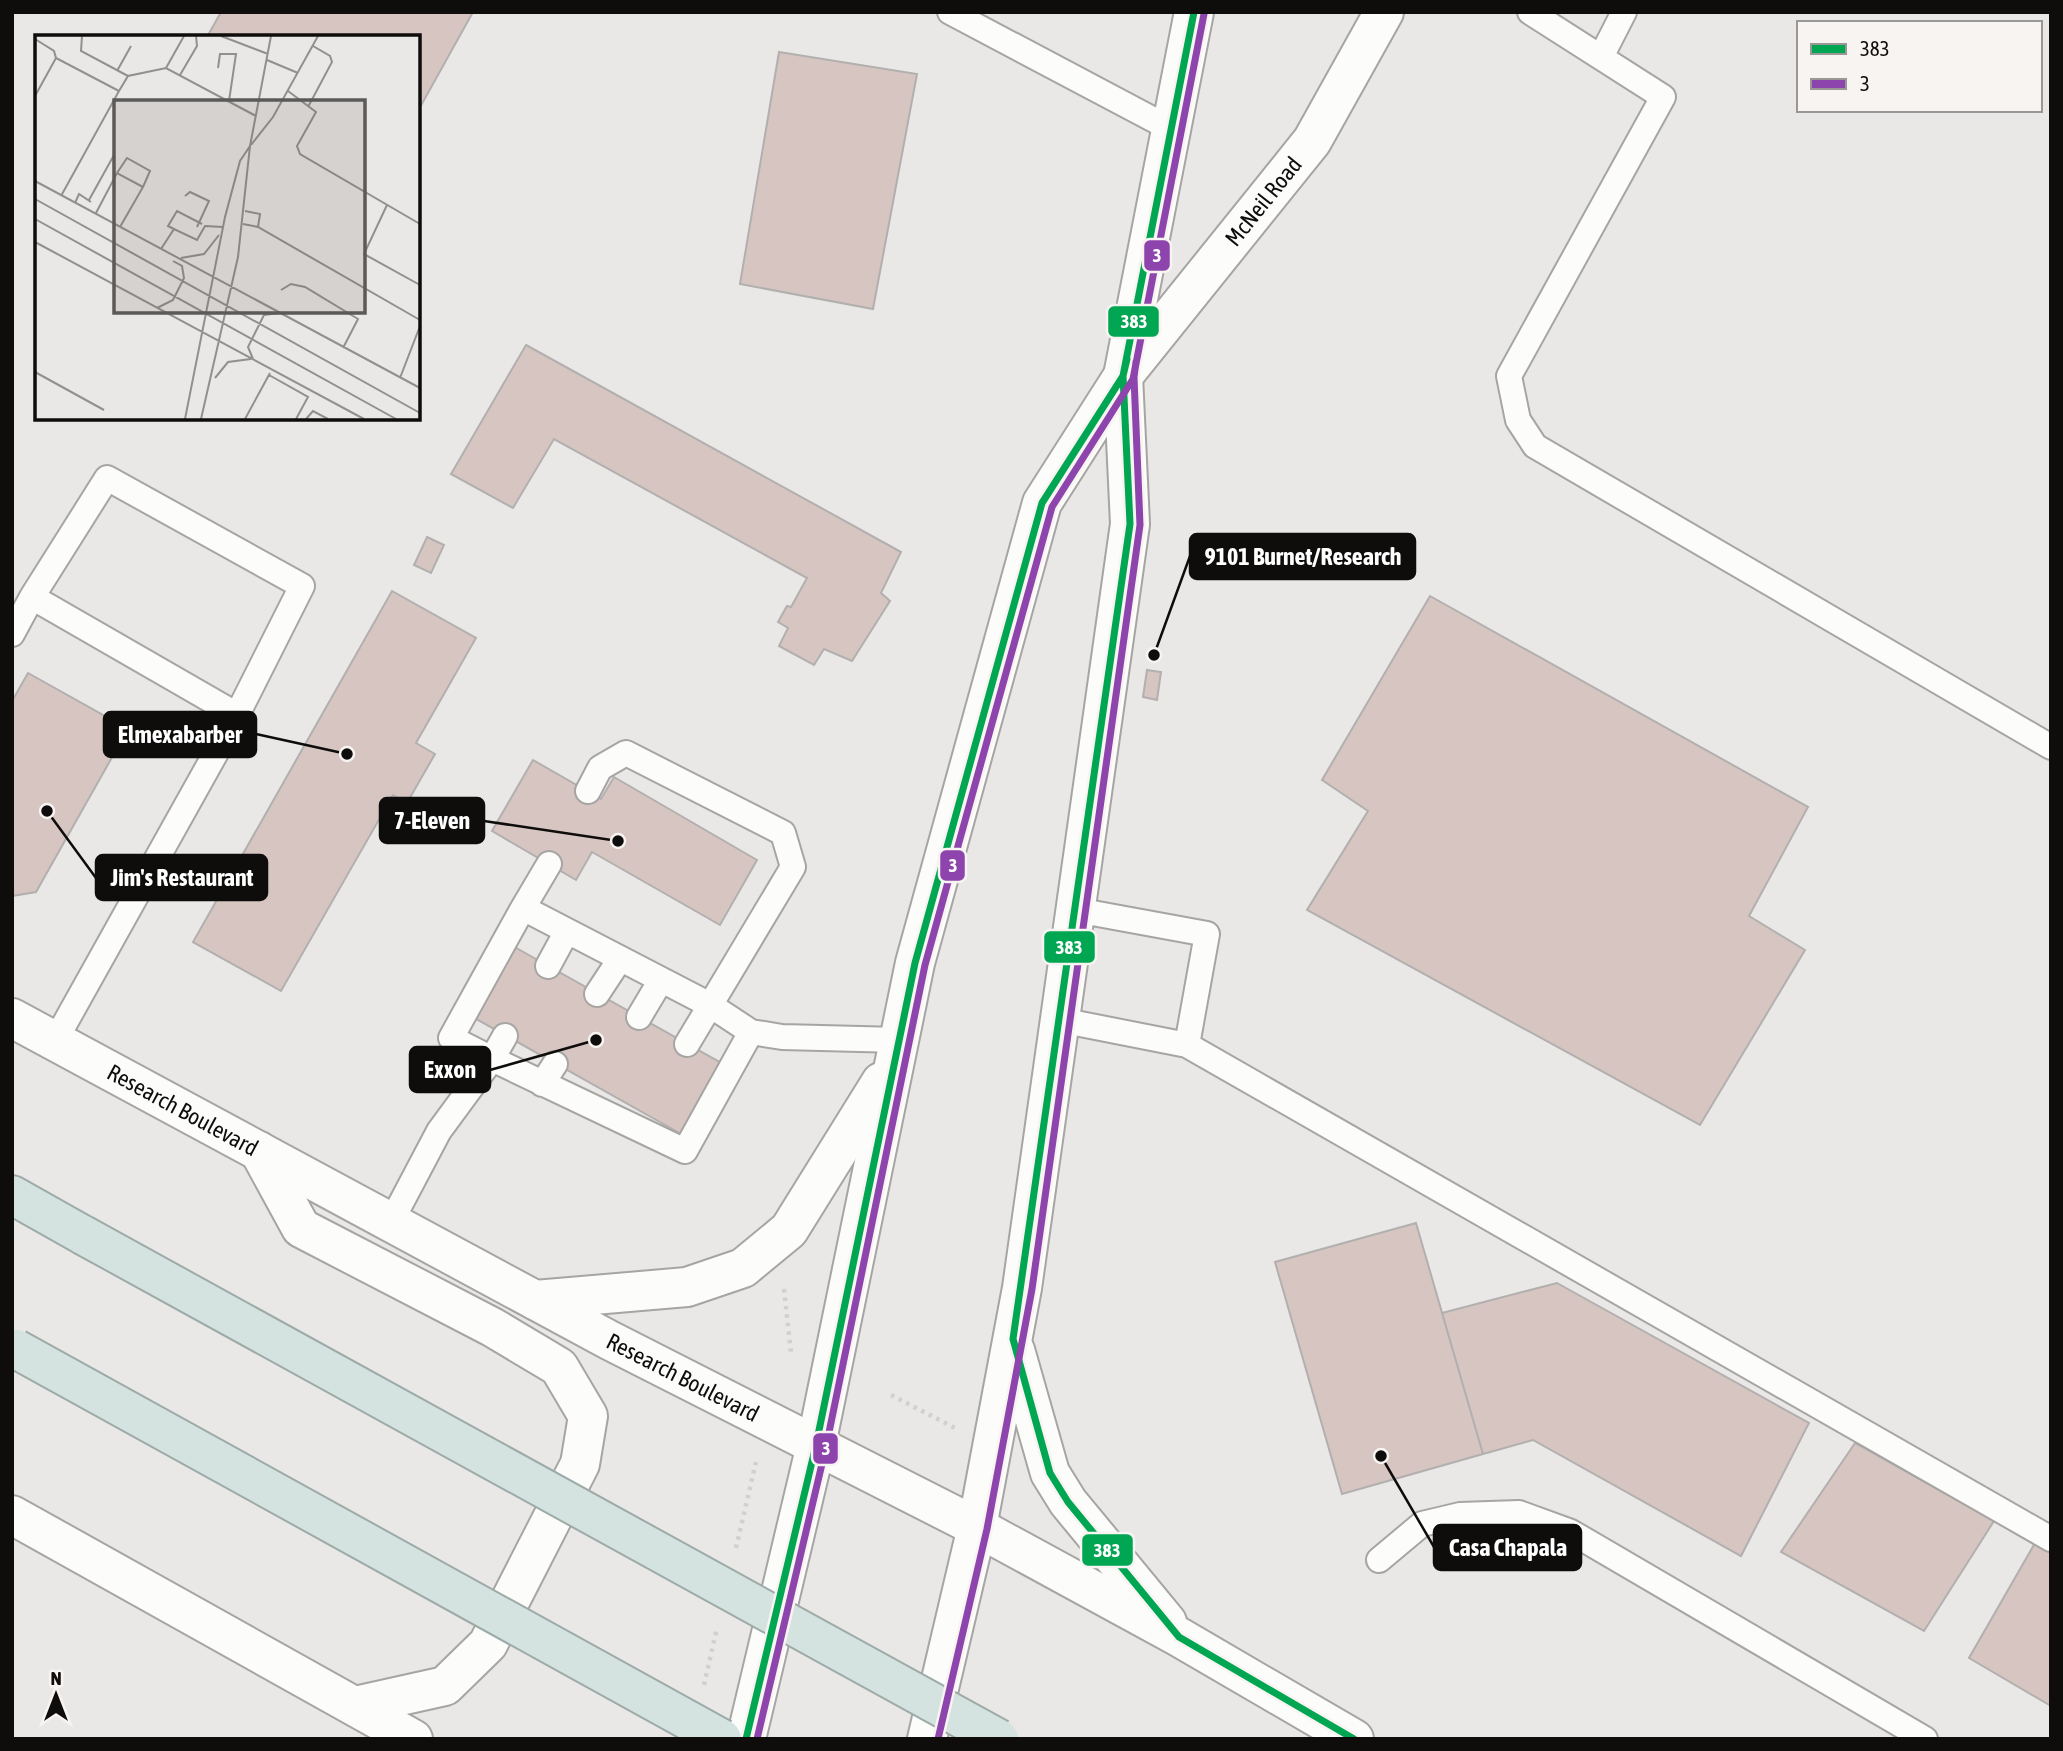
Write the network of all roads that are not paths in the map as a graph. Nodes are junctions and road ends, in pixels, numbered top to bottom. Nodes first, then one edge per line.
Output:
1 (950, 12) edge
2 (1194, 12) edge
3 (1384, 12) edge
4 (1530, 12) edge
5 (1624, 12) edge
6 (1601, 57) junction
7 (1173, 130) junction
8 (1123, 376) junction
9 (32, 597) junction
10 (12, 634) edge
11 (237, 715) junction
12 (2051, 747) edge
13 (588, 791) dead end
14 (549, 864) dead end
15 (523, 908) junction
16 (1076, 910) junction
17 (568, 931) junction
18 (620, 959) junction
19 (548, 966) dead end
20 (661, 980) junction
21 (597, 994) dead end
22 (710, 1005) junction
23 (639, 1017) dead end
24 (12, 1018) edge
25 (1060, 1020) junction
26 (751, 1032) junction
27 (505, 1036) dead end
28 (55, 1041) junction
29 (687, 1044) dead end
30 (1187, 1045) junction
31 (897, 1050) junction
32 (492, 1059) junction
33 (258, 1151) junction
34 (12, 1195) edge
35 (391, 1222) junction
36 (535, 1300) junction
37 (1013, 1339) junction
38 (14, 1348) edge
39 (816, 1445) junction
40 (12, 1515) edge
41 (977, 1527) junction
42 (2051, 1539) edge
43 (1379, 1560) dead end
44 (1179, 1637) junction
45 (355, 1706) junction
46 (413, 1739) edge
47 (722, 1739) edge
48 (746, 1739) edge
49 (928, 1739) edge
50 (999, 1739) edge
51 (1354, 1739) edge
52 (1925, 1739) edge

1 - 7 lane
2 - 7 main road
3 - 8 main road, McNeil Road
4 - 6 lane
5 - 6 lane
6 - 12 lane
7 - 8 main road
8 - 16 main road
8 - 31 main road
9 - 10 lane
9 - 11 lane
9 - 11 lane
11 - 28 lane
13 - 22 lane
14 - 15 lane
15 - 17 lane
15 - 32 lane
16 - 25 main road
16 - 30 lane
17 - 18 lane
17 - 19 lane
18 - 20 lane
18 - 21 lane
20 - 22 lane
20 - 23 lane
22 - 26 lane
22 - 29 lane
24 - 28 main road, Research Boulevard
25 - 30 lane
25 - 37 main road
26 - 31 lane
26 - 32 lane
27 - 32 lane
28 - 33 main road, Research Boulevard
30 - 42 lane
31 - 36 main road
31 - 39 main road
32 - 35 lane
33 - 35 main road, Research Boulevard
33 - 45 main road
34 - 50 highway, bridge
35 - 36 main road, Research Boulevard
36 - 39 main road, Research Boulevard
37 - 41 main road
37 - 44 main road
38 - 47 highway, bridge
39 - 41 main road, Research Boulevard
39 - 48 main road
40 - 45 main road
41 - 44 main road, Research Boulevard
41 - 49 main road
43 - 52 lane
44 - 51 main road, Research Boulevard
45 - 46 main road

